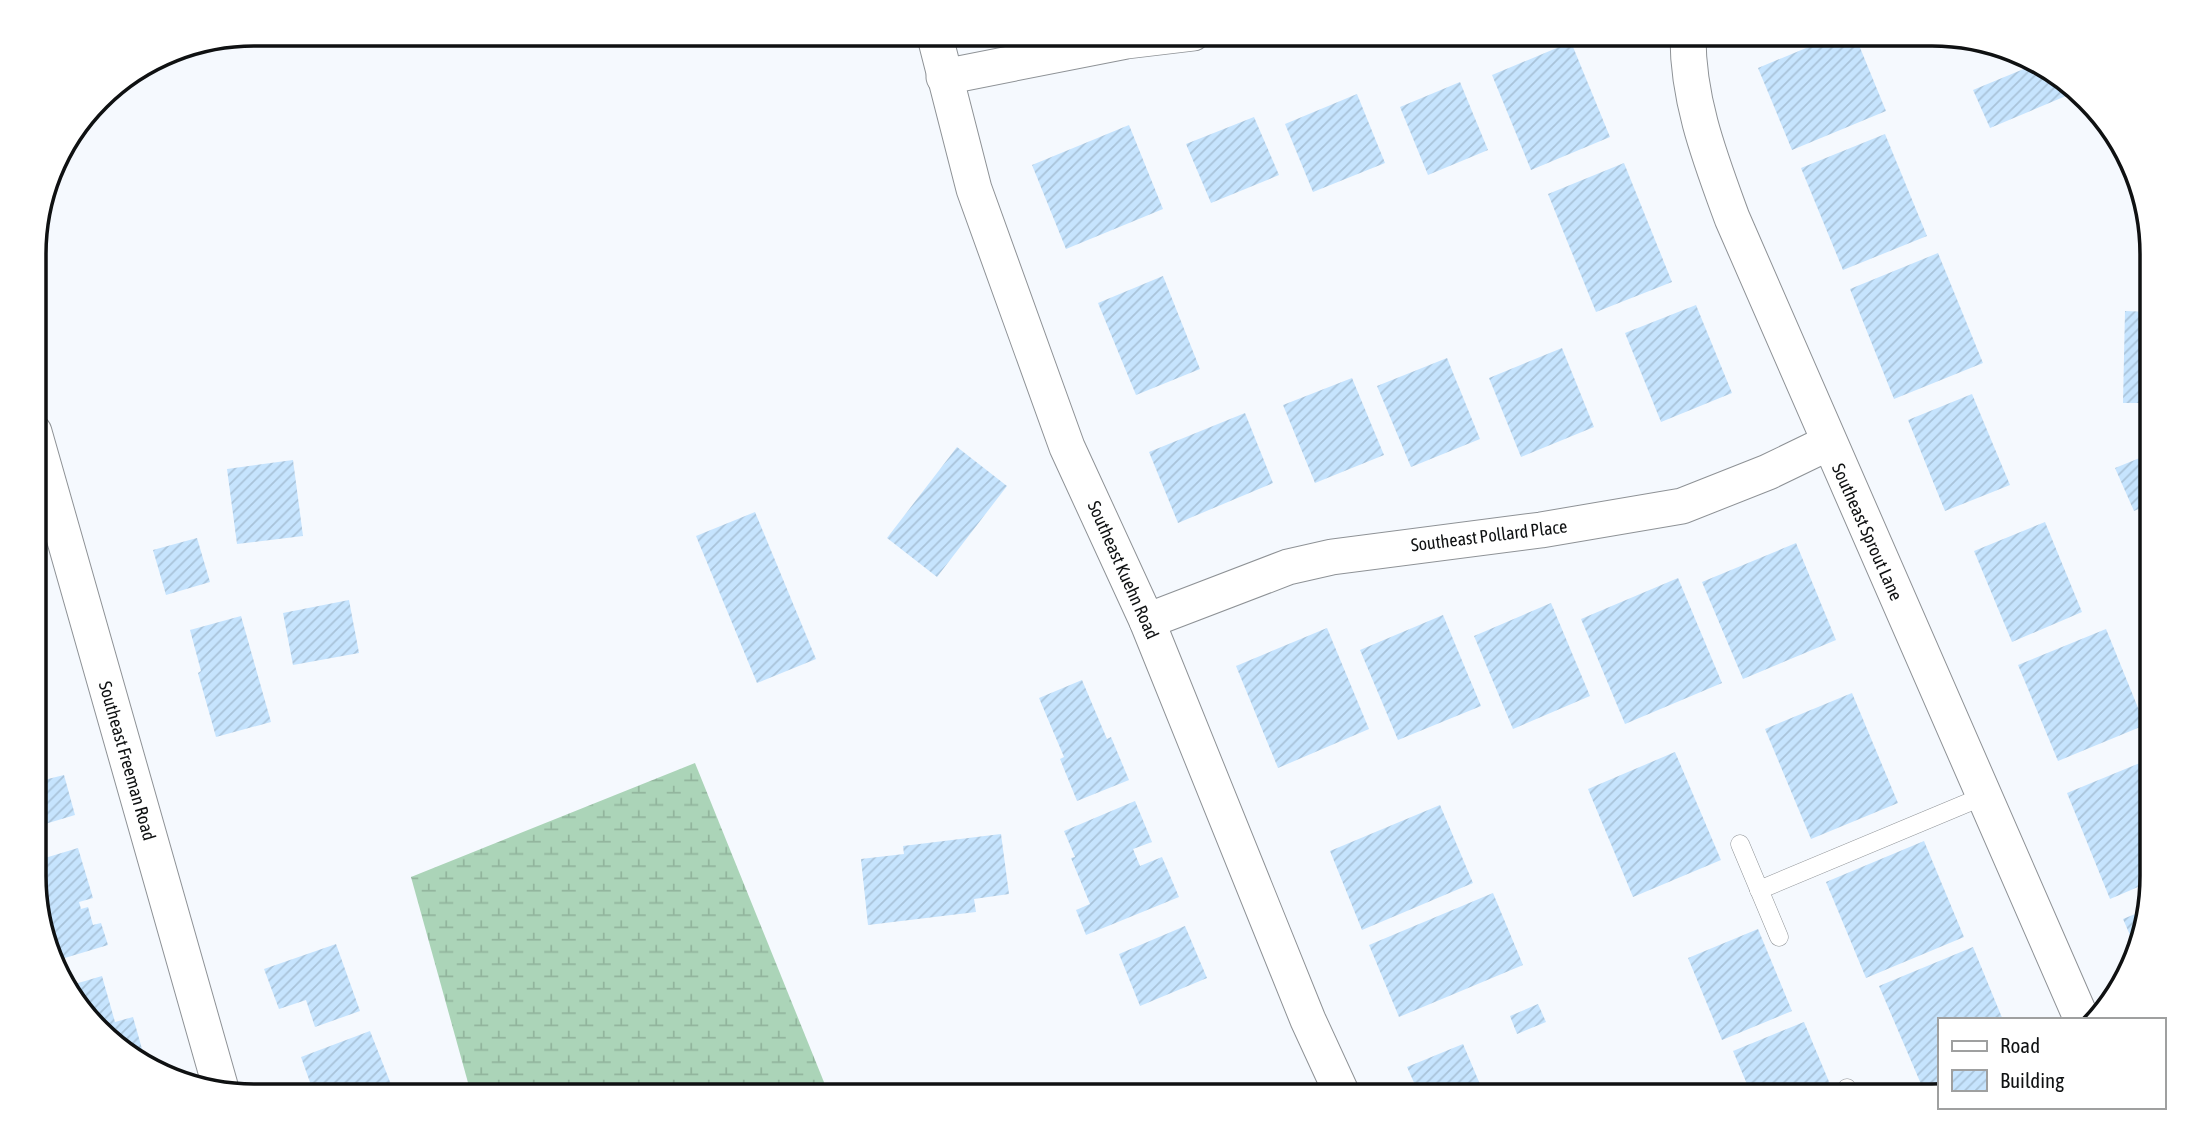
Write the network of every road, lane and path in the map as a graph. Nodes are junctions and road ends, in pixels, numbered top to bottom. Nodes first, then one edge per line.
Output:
1 (937, 46) edge
2 (1101, 46) edge
3 (1688, 46) edge
4 (944, 77) junction
5 (1828, 443) junction
6 (46, 499) edge
7 (1147, 621) junction
8 (1984, 796) junction
9 (1740, 844) dead end
10 (1759, 890) junction
11 (1779, 937) dead end
12 (2081, 1018) edge
13 (219, 1081) edge
14 (1337, 1084) edge

1 - 4 street, Southeast Kuehn Road
2 - 4 street
3 - 5 street, Southeast Sprout Lane
4 - 7 street, Southeast Kuehn Road
5 - 7 street, Southeast Pollard Place
5 - 8 street, Southeast Sprout Lane
6 - 13 street, Southeast Freeman Road
7 - 14 street, Southeast Kuehn Road
8 - 10 lane
8 - 12 street, Southeast Sprout Lane
9 - 10 lane
10 - 11 lane

